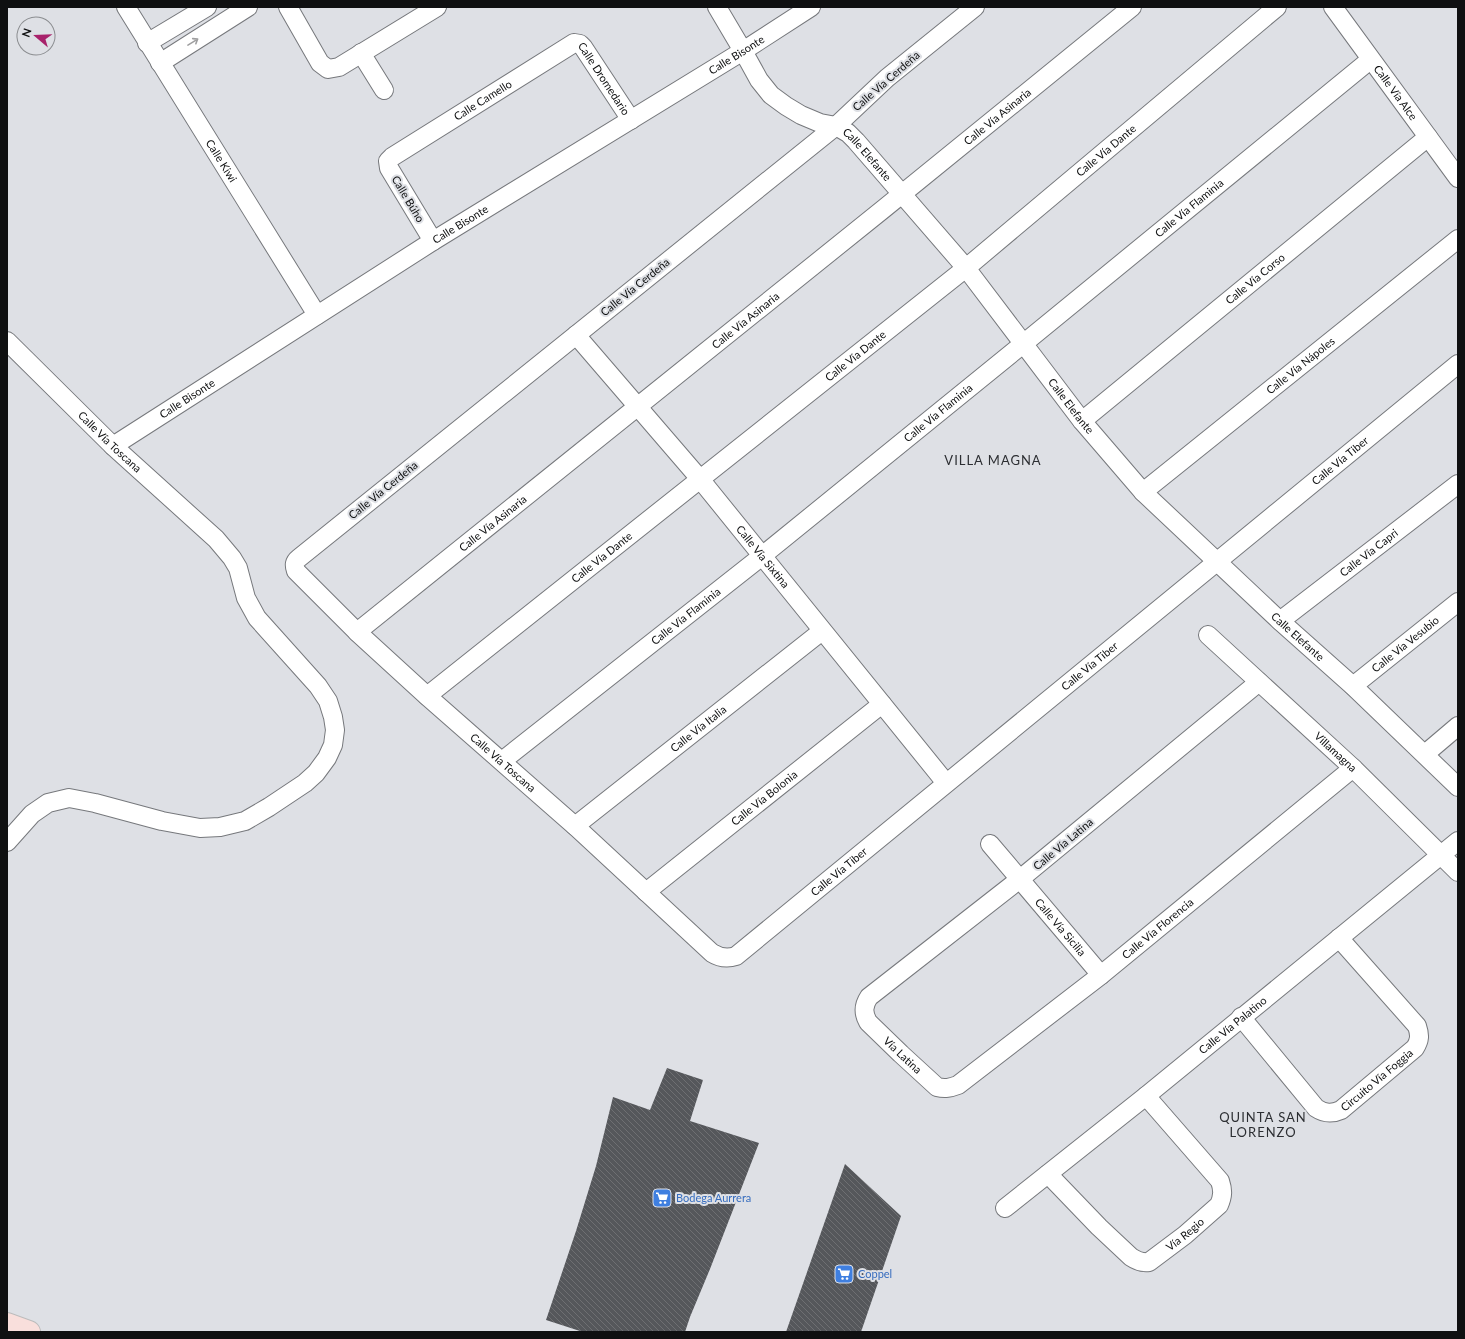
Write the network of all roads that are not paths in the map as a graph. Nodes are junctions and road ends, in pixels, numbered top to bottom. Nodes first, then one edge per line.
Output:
1 (126, 7) edge
2 (207, 7) edge
3 (248, 7) edge
4 (288, 7) edge
5 (437, 7) edge
6 (717, 7) edge
7 (811, 7) edge
8 (975, 7) edge
9 (1132, 7) edge
10 (1277, 7) edge
11 (1333, 7) edge
12 (148, 43) junction
13 (574, 43) joint
14 (744, 51) junction
15 (361, 53) junction
16 (1370, 60) junction
17 (160, 63) junction
18 (384, 90) dead end
19 (631, 120) junction
20 (836, 126) junction
21 (1428, 137) junction
22 (392, 157) joint
23 (1458, 178) edge
24 (903, 194) junction
25 (1458, 239) edge
26 (433, 241) junction
27 (966, 268) junction
28 (317, 315) junction
29 (576, 335) junction
30 (7, 341) edge
31 (1023, 344) junction
32 (1458, 364) edge
33 (638, 408) junction
34 (1082, 421) junction
35 (113, 446) junction
36 (700, 479) junction
37 (1458, 484) edge
38 (1143, 492) junction
39 (762, 556) junction
40 (1217, 562) junction
41 (294, 565) joint
42 (1458, 602) edge
43 (1280, 622) junction
44 (357, 632) junction
45 (822, 632) junction
46 (1208, 635) dead end
47 (1259, 682) junction
48 (1353, 686) junction
49 (427, 696) junction
50 (882, 704) junction
51 (1458, 726) edge
52 (1424, 754) junction
53 (502, 761) junction
54 (1353, 768) junction
55 (946, 783) junction
56 (1458, 787) edge
57 (575, 826) junction
58 (1458, 840) edge
59 (7, 842) edge
60 (990, 844) dead end
61 (1440, 855) junction
62 (1458, 872) edge
63 (1020, 879) junction
64 (646, 892) junction
65 (1339, 938) junction
66 (717, 956) joint
67 (1101, 975) junction
68 (866, 1002) joint
69 (1241, 1017) junction
70 (958, 1085) joint
71 (1146, 1096) junction
72 (1048, 1174) junction
73 (1005, 1208) dead end
74 (7, 1324) edge
75 (29, 1332) edge

1 - 12 street, Calle Kiwi
2 - 12 street
17 -> 3 street
4 - 15 street
5 - 15 street
6 - 14 street, Calle Elefante
7 - 14 street, Calle Bisonte
8 - 20 street, Calle Vía Cerdeña
9 - 24 street, Calle Vía Asinaria
10 - 27 street, Calle Vía Dante
11 - 16 street, Calle Vía Alce
12 - 17 street, Calle Kiwi
13 - 19 street, Calle Dromedario
13 - 22 street, Calle Camello
14 - 19 street, Calle Bisonte
14 - 20 street, Calle Elefante
15 - 18 street
16 - 21 street, Calle Vía Alce
16 - 31 street, Calle Vía Flaminia
17 - 28 street, Calle Kiwi
19 - 26 street, Calle Bisonte
20 - 24 street, Calle Elefante
20 - 29 street, Calle Vía Cerdeña
21 - 23 street, Calle Vía Alce
21 - 34 street, Calle Vía Corso
22 - 26 street, Calle Búho
24 - 27 street, Calle Elefante
24 - 33 street, Calle Vía Asinaria
25 - 38 street, Calle Vía Nápoles
26 - 28 street, Calle Bisonte
27 - 31 street, Calle Elefante
27 - 36 street, Calle Vía Dante
28 - 35 street, Calle Bisonte
29 - 33 street, Calle Vía Sixtina
29 - 41 street, Calle Vía Cerdeña
30 - 35 street, Calle Vía Toscana
31 - 34 street, Calle Elefante
31 - 39 street, Calle Vía Flaminia
32 - 40 street, Calle Vía Tiber
33 - 36 street, Calle Vía Sixtina
33 - 44 street, Calle Vía Asinaria
34 - 38 street, Calle Elefante
35 - 59 street, Calle Vía Toscana
36 - 39 street, Calle Vía Sixtina
36 - 49 street, Calle Vía Dante
37 - 43 street, Calle Vía Capri
38 - 40 street, Calle Elefante
39 - 45 street, Calle Vía Sixtina
39 - 53 street, Calle Vía Flaminia
40 - 43 street, Calle Elefante
40 - 55 street, Calle Vía Tiber
41 - 44 street, Calle Vía Toscana
42 - 48 street, Calle Vía Vesubio
43 - 48 street, Calle Elefante
44 - 49 street, Calle Vía Toscana
45 - 50 street, Calle Vía Sixtina
45 - 57 street, Calle Vía Italia
46 - 47 street, Villamagna
47 - 54 street, Villamagna
47 - 63 street, Calle Vía Latina
48 - 52 street, Calle Elefante
49 - 53 street, Calle Vía Toscana
50 - 55 street, Calle Vía Sixtina
50 - 64 street, Calle Vía Bolonia
51 - 52 street
52 - 56 street, Calle Elefante
53 - 57 street, Calle Vía Toscana
54 - 61 street, Villamagna
54 - 67 street, Calle Vía Florencia
55 - 66 street, Calle Vía Tiber
57 - 64 street, Calle Vía Toscana
58 - 61 street, Calle Vía Palatino
60 - 63 street, Calle Vía Sicilia
61 - 62 street, Villamagna
61 - 65 street, Calle Vía Palatino
63 - 67 street, Calle Vía Sicilia
63 - 68 street, Calle Vía Latina
64 - 66 street, Calle Vía Toscana
65 - 69 street, Calle Vía Palatino
65 - 69 street, Circuito Vía Foggia
67 - 70 street, Calle Vía Florencia
68 - 70 street, Vía Latina
69 - 71 street, Calle Vía Palatino
71 - 72 street, Calle Vía Palatino
71 - 72 street, Vía Regio
72 - 73 street, Calle Vía Palatino
74 - 75 main road

